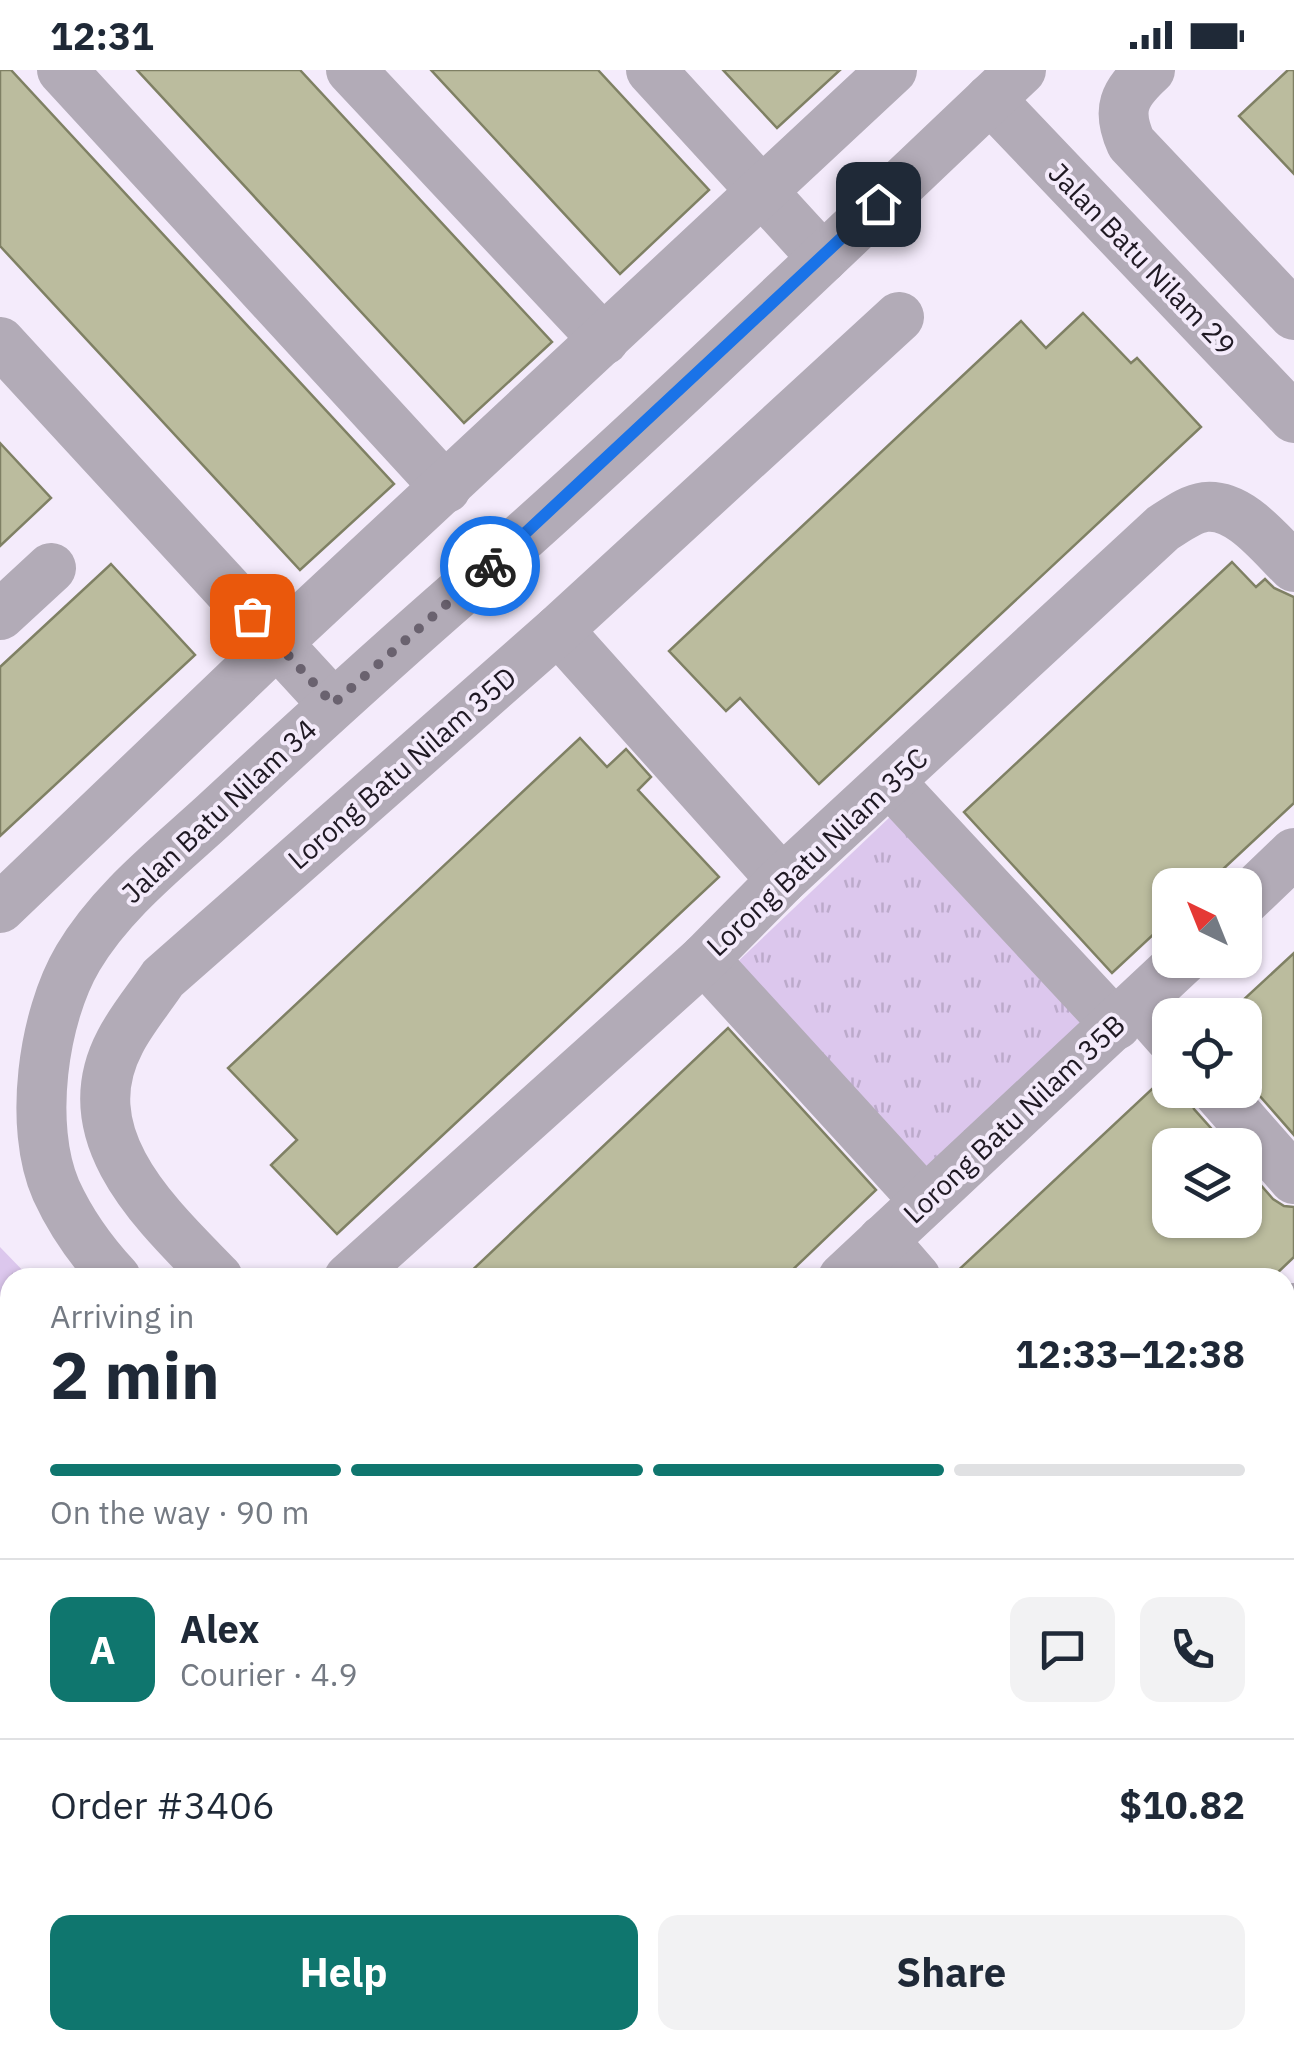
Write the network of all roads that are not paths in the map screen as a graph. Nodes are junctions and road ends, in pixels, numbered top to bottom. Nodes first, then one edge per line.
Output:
1 (62, 70) edge
2 (351, 70) edge
3 (651, 70) edge
4 (892, 70) edge
5 (1150, 70) edge
6 (1006, 84) edge
7 (762, 192) junction
8 (823, 258) junction
9 (1294, 316) edge
10 (899, 317) dead end
11 (604, 340) junction
12 (0, 342) edge
13 (1294, 418) edge
14 (446, 488) junction
15 (1294, 566) edge
16 (51, 568) dead end
17 (0, 615) edge
18 (558, 630) junction
19 (277, 643) junction
20 (333, 704) junction
21 (890, 782) junction
22 (1294, 853) edge
23 (782, 880) junction
24 (1262, 884) edge
25 (0, 908) edge
26 (704, 958) junction
27 (1171, 978) edge
28 (1142, 1022) edge
29 (1232, 1108) edge
30 (1294, 1179) edge
31 (925, 1201) junction
32 (883, 1240) junction
33 (106, 1268) edge
34 (208, 1268) edge
35 (360, 1268) edge
36 (854, 1268) edge
37 (907, 1268) edge

1 - 14 street
2 - 11 street
3 - 7 street
4 - 7 street
5 - 9 street
6 - 8 street, Jalan Batu Nilam 34
6 - 13 street, Jalan Batu Nilam 29
7 - 8 street
7 - 11 street
8 - 20 street, Jalan Batu Nilam 34
10 - 18 street, Lorong Batu Nilam 35D
11 - 14 street
12 - 19 street
14 - 19 street
15 - 21 street, Lorong Batu Nilam 35C
16 - 17 street
18 - 23 street
18 - 34 street, Lorong Batu Nilam 35D
19 - 20 street
19 - 25 street
20 - 33 street, Jalan Batu Nilam 34
21 - 23 street, Lorong Batu Nilam 35C
21 - 28 street
22 - 24 street
23 - 26 street, Lorong Batu Nilam 35C
26 - 31 street
26 - 35 street, Lorong Batu Nilam 35C
27 - 28 street, Lorong Batu Nilam 35B
28 - 31 street, Lorong Batu Nilam 35B
29 - 30 street
31 - 32 street, Lorong Batu Nilam 35B
32 - 36 street, Lorong Batu Nilam 35B
32 - 37 street

